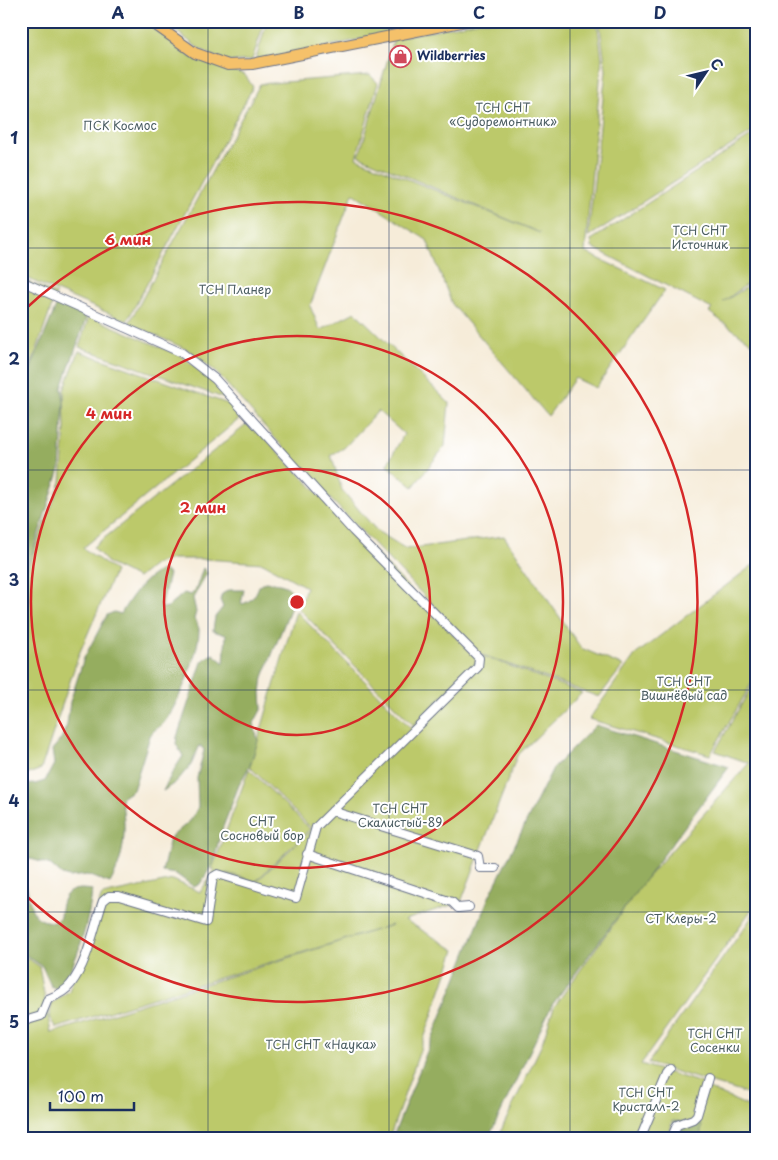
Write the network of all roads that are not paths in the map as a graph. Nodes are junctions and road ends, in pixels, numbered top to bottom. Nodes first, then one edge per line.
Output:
1 (150, 21) edge
2 (466, 21) edge
3 (21, 281) edge
4 (332, 811) junction
5 (307, 854) junction
6 (495, 868) dead end
7 (469, 907) dead end
8 (21, 1022) edge
9 (671, 1069) dead end
10 (708, 1078) dead end
11 (640, 1139) edge
12 (671, 1139) edge

1 - 2 main road
3 - 4 street
4 - 5 street
4 - 6 street
5 - 7 street
5 - 8 street
9 - 11 street
10 - 12 street

